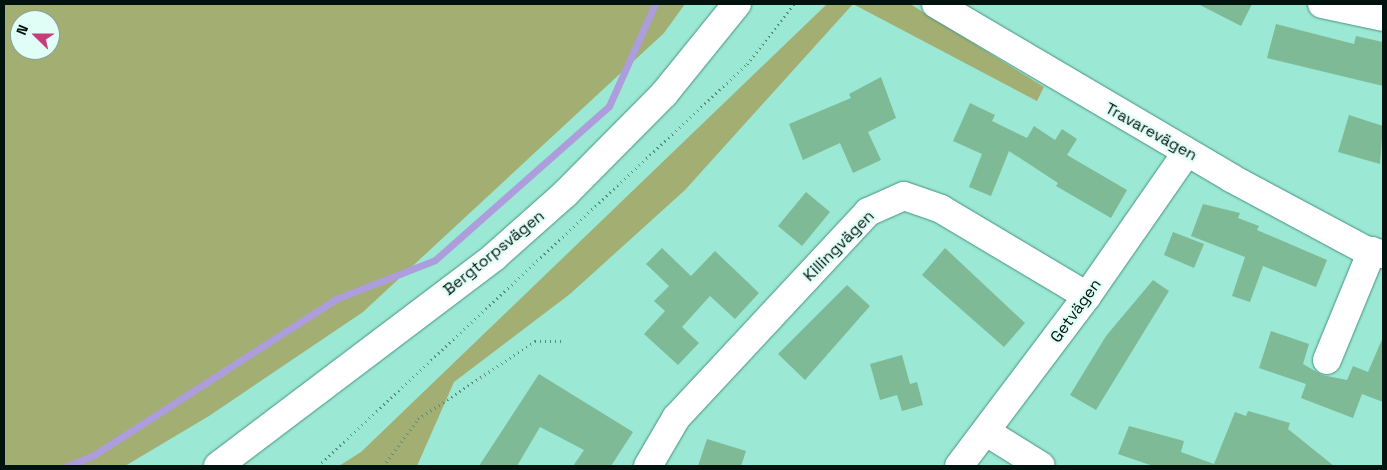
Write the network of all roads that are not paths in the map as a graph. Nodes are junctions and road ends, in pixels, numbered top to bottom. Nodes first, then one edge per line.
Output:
1 (737, 4) edge
2 (936, 4) edge
3 (1322, 4) edge
4 (1383, 17) edge
5 (1187, 152) junction
6 (1378, 253) edge
7 (1087, 296) junction
8 (1327, 360) dead end
9 (988, 433) junction
10 (218, 466) edge
11 (648, 466) edge
12 (959, 466) edge
13 (1042, 466) edge

1 - 10 street, Bergtorpsvägen
2 - 5 street, Travarevägen
3 - 4 street
5 - 6 street, Travarevägen
5 - 7 street, Getvägen
6 - 8 street, Travarevägen
7 - 9 street, Getvägen
7 - 11 street, Killingvägen
9 - 12 street, Getvägen
9 - 13 street

